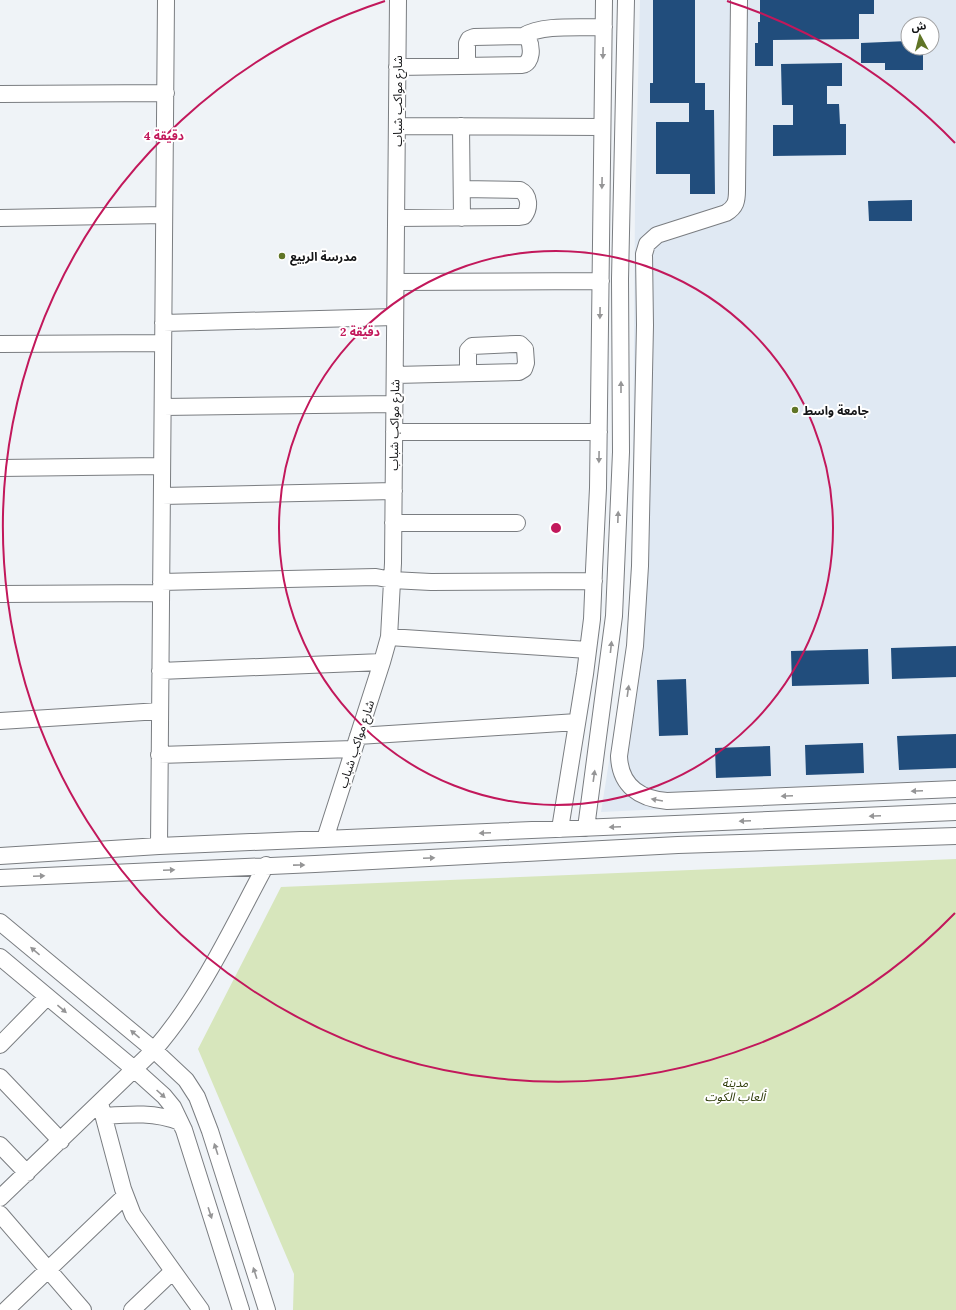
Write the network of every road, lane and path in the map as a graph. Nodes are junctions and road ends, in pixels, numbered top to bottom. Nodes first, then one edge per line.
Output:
1 (166, 0) edge
2 (398, 0) edge
3 (604, 0) edge
4 (626, 0) edge
5 (739, 0) edge
6 (604, 27) junction
7 (523, 36) junction
8 (467, 66) junction
9 (397, 67) junction
10 (166, 93) junction
11 (0, 94) edge
12 (397, 126) junction
13 (461, 126) junction
14 (602, 127) junction
15 (462, 189) junction
16 (164, 215) junction
17 (0, 218) edge
18 (396, 218) junction
19 (462, 218) junction
20 (601, 281) junction
21 (396, 282) junction
22 (395, 317) junction
23 (163, 323) junction
24 (163, 343) junction
25 (0, 344) edge
26 (468, 373) dead end
27 (395, 376) junction
28 (394, 404) junction
29 (163, 407) junction
30 (394, 432) junction
31 (599, 432) junction
32 (162, 466) junction
33 (0, 468) edge
34 (394, 491) junction
35 (162, 496) junction
36 (394, 523) junction
37 (517, 523) dead end
38 (392, 580) junction
39 (594, 581) junction
40 (161, 587) junction
41 (0, 594) edge
42 (389, 637) junction
43 (588, 650) junction
44 (382, 662) junction
45 (160, 671) junction
46 (160, 712) junction
47 (0, 721) edge
48 (577, 722) junction
49 (356, 743) junction
50 (159, 755) junction
51 (956, 789) edge
52 (956, 812) edge
53 (586, 828) junction
54 (560, 829) junction
55 (956, 836) edge
56 (325, 839) junction
57 (159, 846) junction
58 (0, 856) edge
59 (266, 865) junction
60 (0, 878) edge
61 (0, 922) edge
62 (0, 957) edge
63 (47, 997) junction
64 (0, 1045) edge
65 (154, 1050) junction
66 (134, 1069) junction
67 (0, 1077) edge
68 (102, 1110) junction
69 (180, 1122) junction
70 (61, 1141) junction
71 (0, 1145) edge
72 (27, 1173) junction
73 (125, 1196) junction
74 (0, 1198) edge
75 (0, 1214) edge
76 (48, 1270) junction
77 (173, 1271) junction
78 (6, 1310) edge
79 (83, 1310) edge
80 (132, 1310) edge
81 (201, 1310) edge
82 (241, 1310) edge
83 (267, 1310) edge

1 - 10 street
2 - 9 street, شارع مواكب شباب
3 - 6 street
53 -> 4 street
51 -> 5 street
6 - 7 street
6 -> 14 street
7 - 8 street
7 - 8 street
8 - 9 street
9 - 12 street, شارع مواكب شباب
10 - 11 street
10 - 16 street
12 - 13 street
12 - 18 street, شارع مواكب شباب
13 - 14 street
13 - 15 street
14 -> 20 street
15 - 19 street
15 - 19 street
16 - 17 street
16 - 23 street
18 - 19 street
18 - 21 street, شارع مواكب شباب
20 - 21 street
20 -> 31 street
21 - 22 street, شارع مواكب شباب
22 - 23 street
22 - 27 street, شارع مواكب شباب
23 - 24 street
24 - 25 street
24 - 29 street
26 - 27 street
27 - 28 street, شارع مواكب شباب
28 - 29 street
28 - 30 street, شارع مواكب شباب
29 - 32 street
30 - 31 street
30 - 34 street, شارع مواكب شباب
31 -> 39 street
32 - 33 street
32 - 35 street
34 - 35 street
34 - 36 street, شارع مواكب شباب
35 - 40 street
36 - 37 street
36 - 38 street, شارع مواكب شباب
38 - 39 street
38 - 40 street
38 - 42 street, شارع مواكب شباب
39 - 43 street
40 - 41 street
40 - 45 street
42 - 43 street
42 - 44 street, شارع مواكب شباب
43 - 48 street
44 - 45 street
44 - 49 street, شارع مواكب شباب
45 - 46 street
46 - 47 street
46 - 50 street
48 - 49 street
48 - 54 street
49 - 50 street
49 - 56 street, شارع مواكب شباب
50 - 57 street
52 -> 53 street
53 - 54 street
54 -> 56 street
59 -> 55 street
56 - 57 street
57 - 58 street
60 -> 59 street
59 - 65 street
65 -> 61 street
62 - 63 street
63 - 64 street
63 -> 66 street
65 - 66 street
83 -> 65 street
66 - 68 street
66 -> 69 street
67 - 70 street
68 - 69 street
68 - 70 street
68 - 73 street
69 -> 82 street
70 - 72 street
71 - 72 street
72 - 74 street
73 - 76 street
73 - 77 street
75 - 76 street
76 - 78 street
76 - 79 street
77 - 80 street
77 - 81 street

